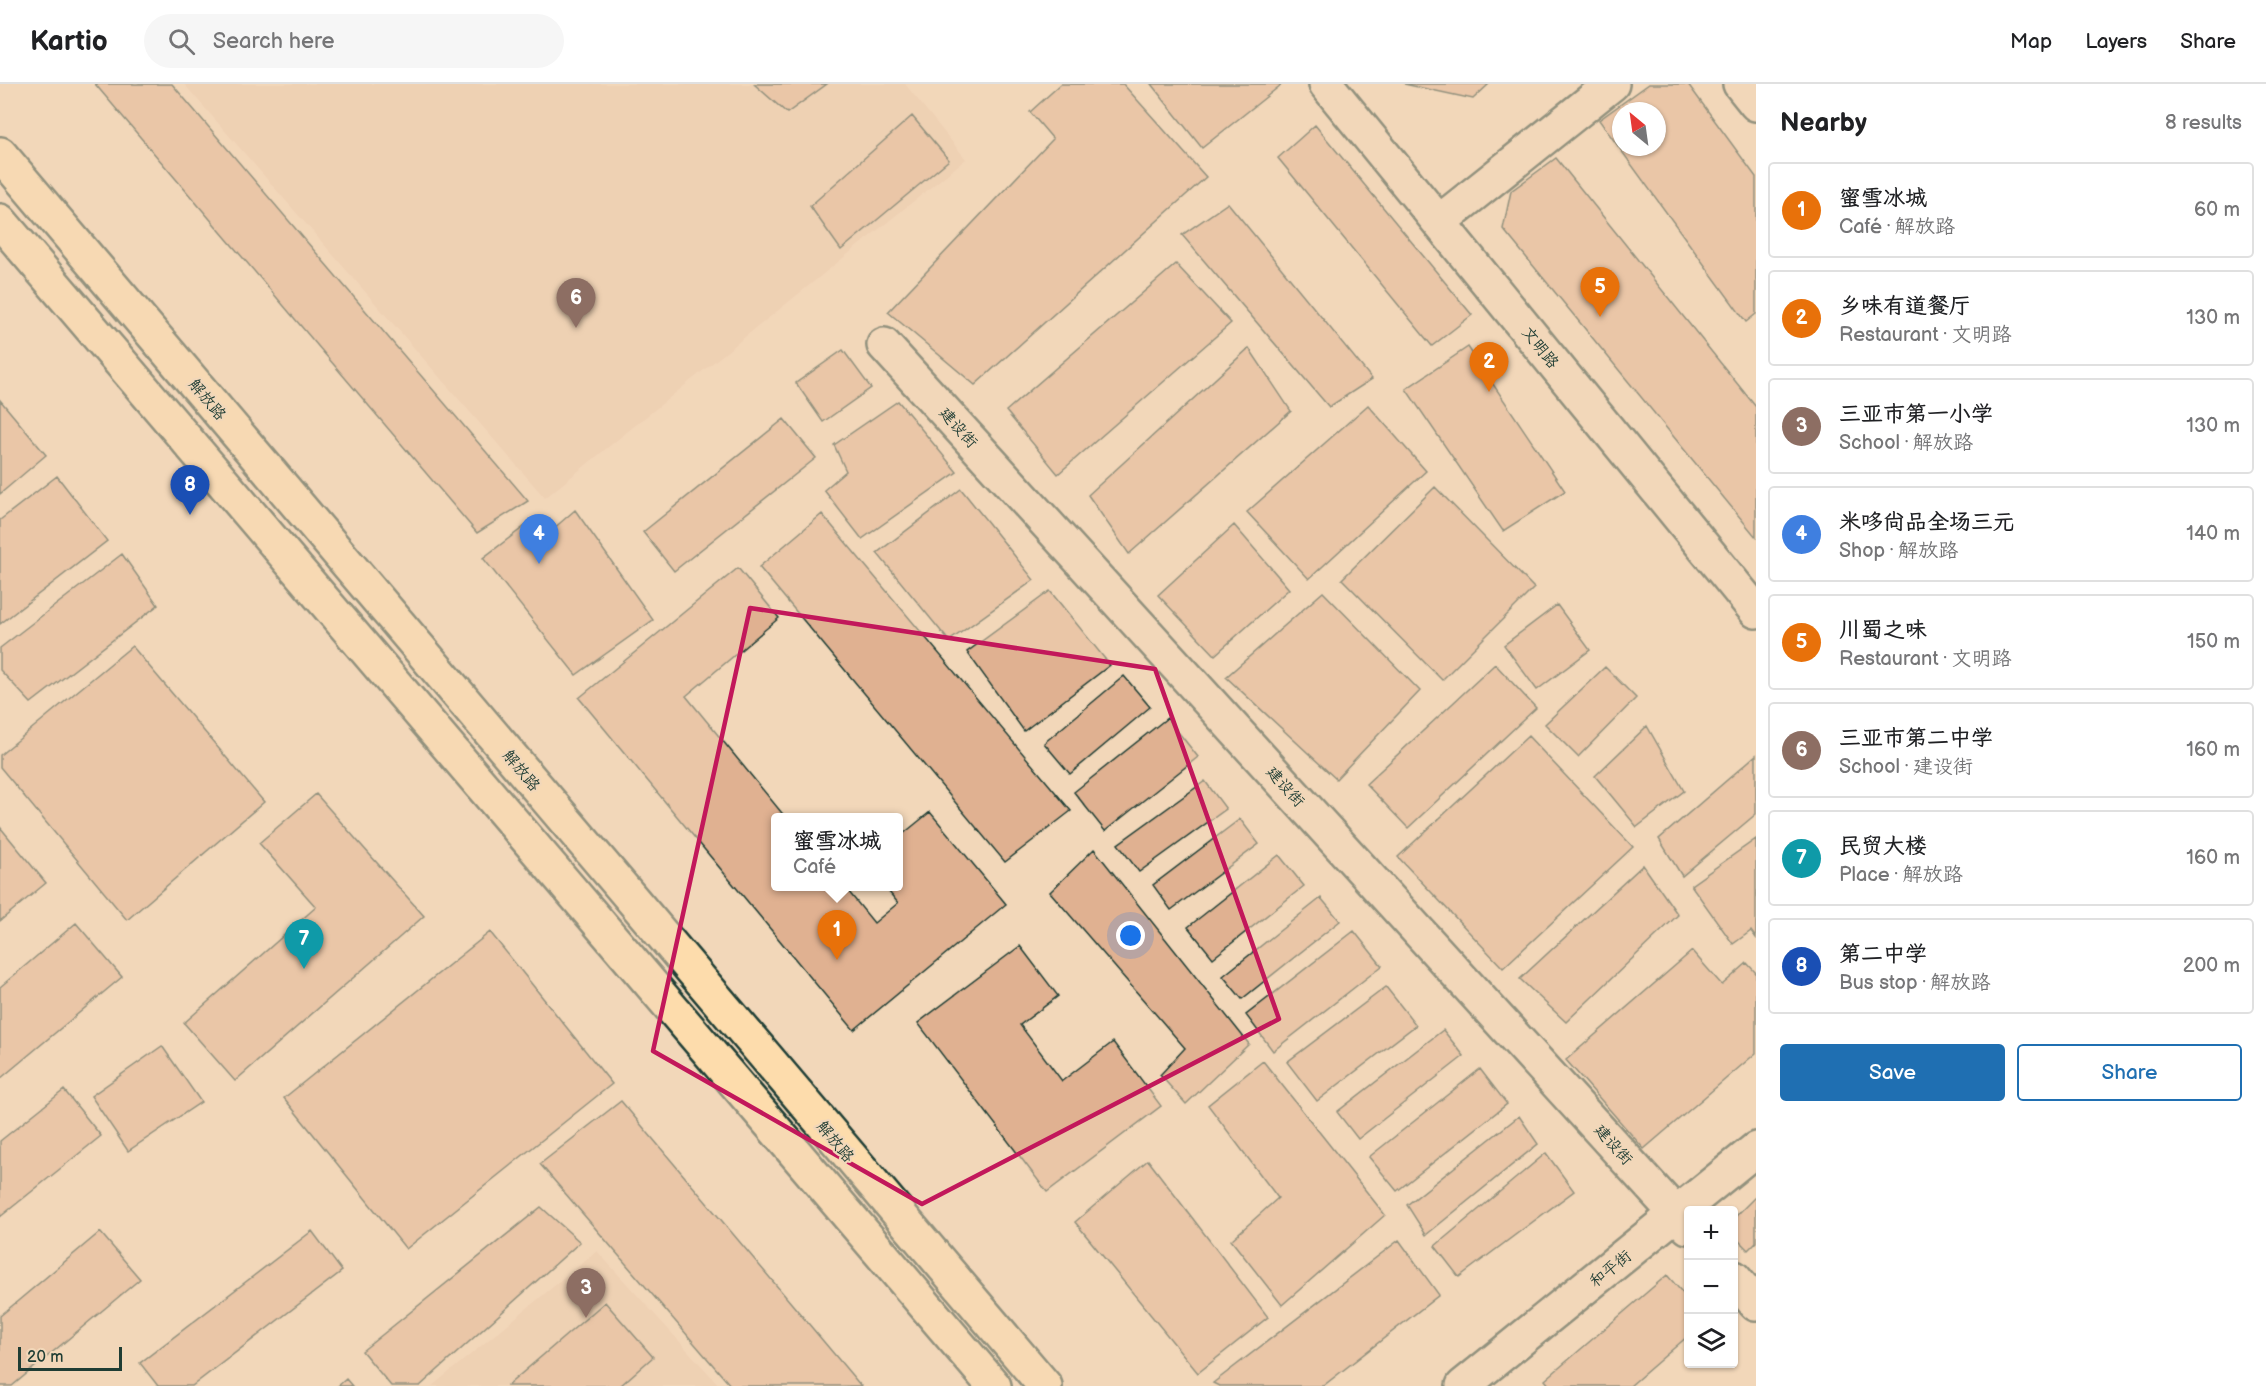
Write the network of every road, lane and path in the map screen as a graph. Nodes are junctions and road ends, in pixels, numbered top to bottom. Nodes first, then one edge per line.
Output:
1 (1326, 84) edge
2 (1612, 84) edge
3 (1740, 84) edge
4 (1756, 104) edge
5 (9, 167) edge
6 (0, 210) edge
7 (0, 221) edge
8 (1439, 222) junction
9 (884, 345) dead end
10 (1756, 611) edge
11 (1756, 1149) edge
12 (1683, 1220) edge
13 (1738, 1283) edge
14 (1756, 1304) edge
15 (994, 1386) edge
16 (1045, 1386) edge
17 (1463, 1386) edge

1 - 8 street, 文明路
2 - 8 street
3 - 4 street
5 - 6 main road
5 - 16 main road, 解放路
7 - 15 main road
8 - 10 street, 文明路
9 - 12 street, 建设街
11 - 12 street, 和平街
12 - 17 street, 和平街
13 - 14 street

